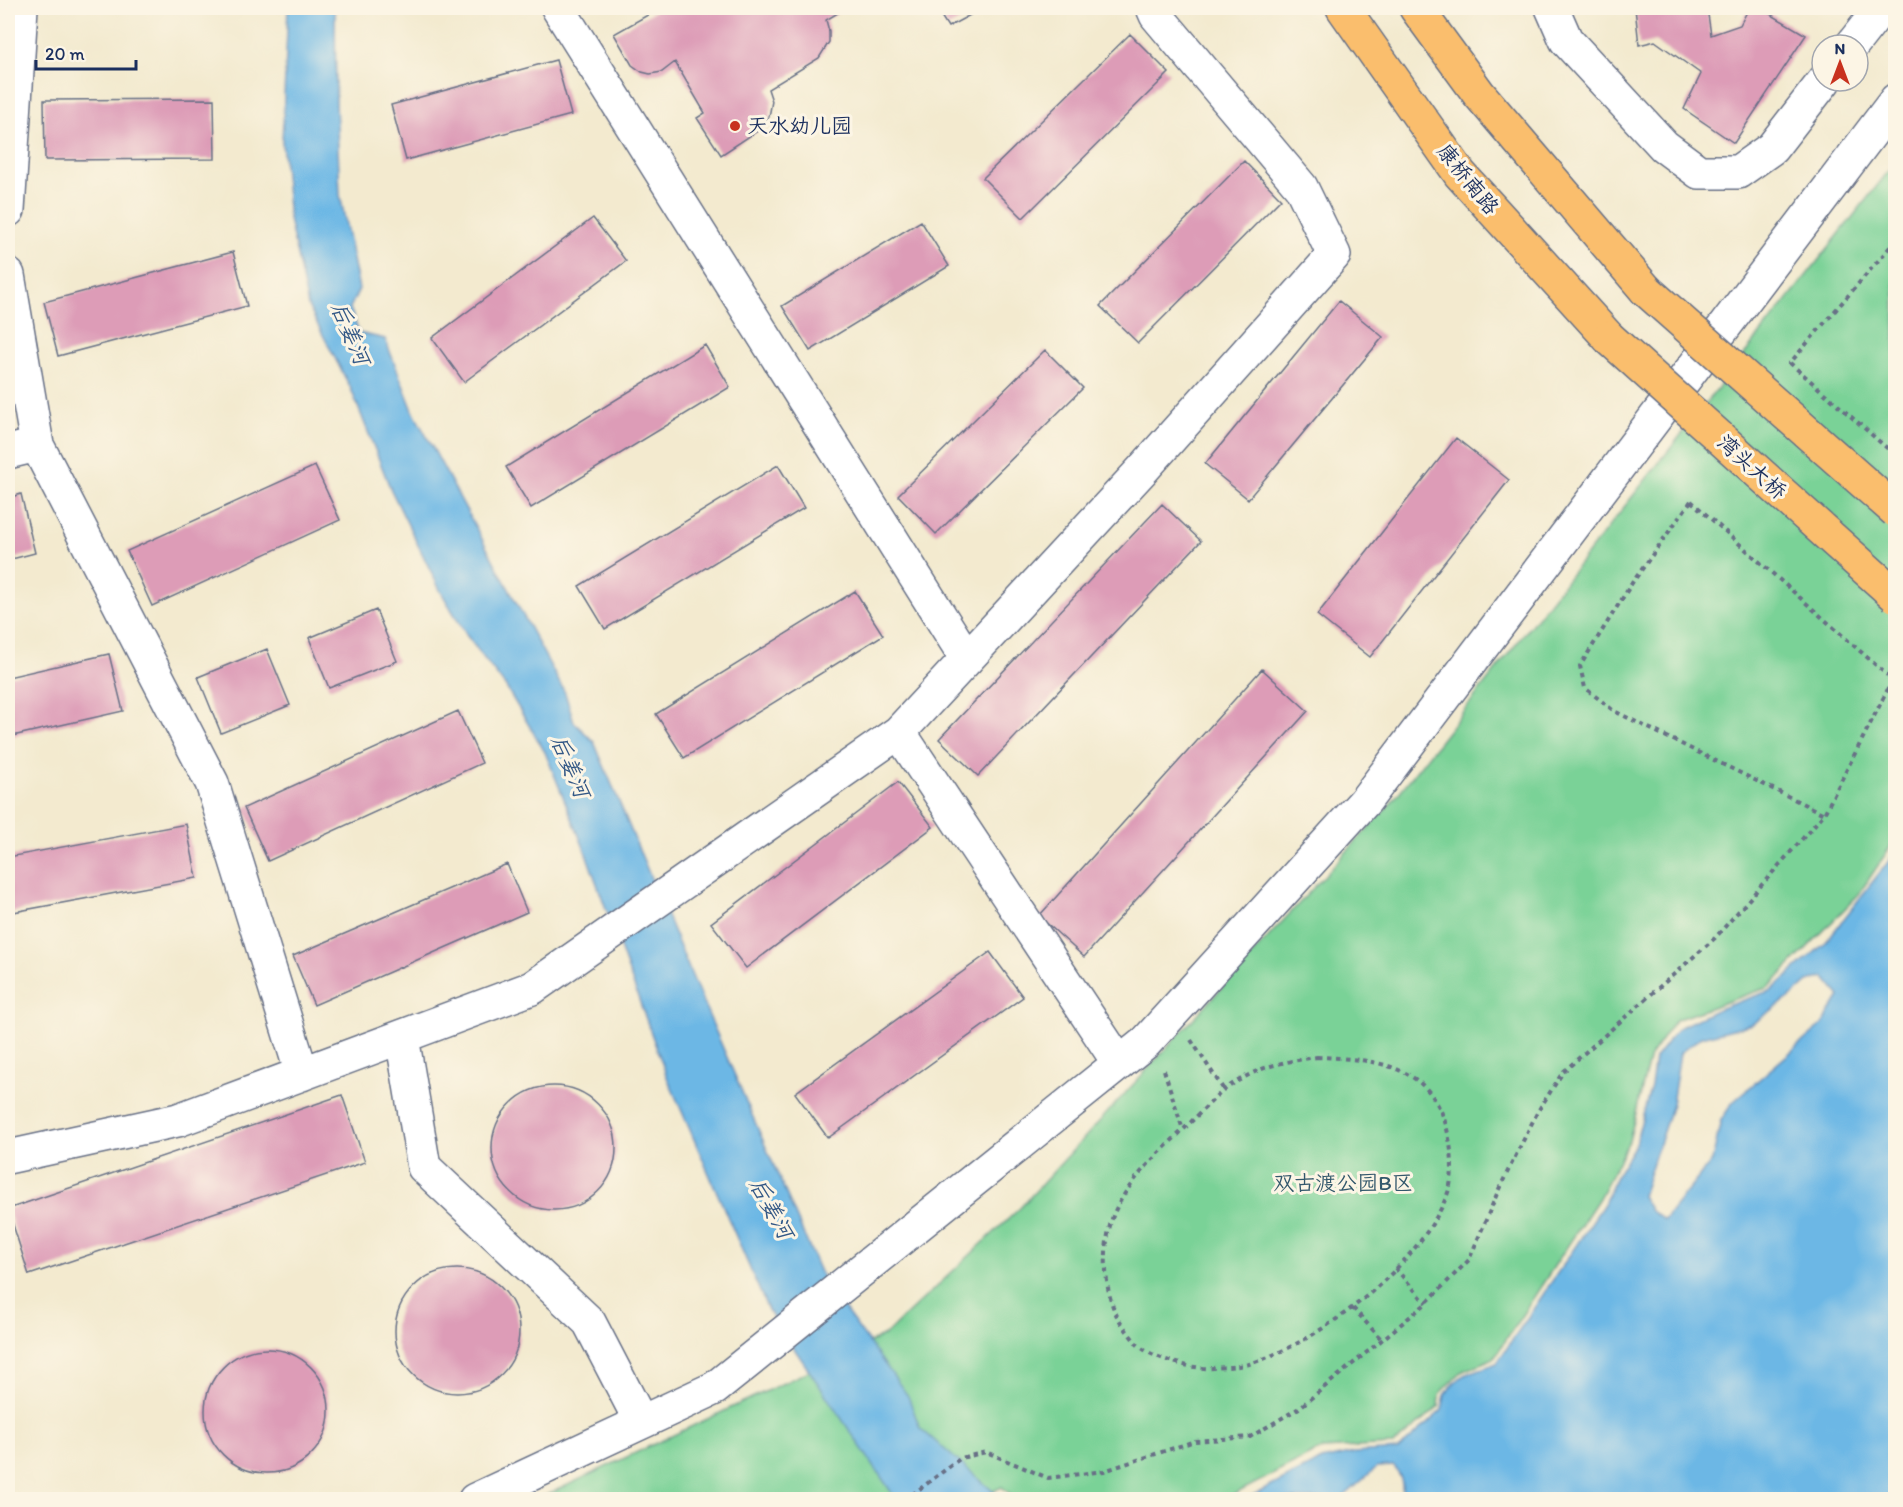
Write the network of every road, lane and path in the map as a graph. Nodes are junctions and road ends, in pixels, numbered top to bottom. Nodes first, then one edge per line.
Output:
1 (21, 8) edge
2 (558, 8) edge
3 (1153, 8) edge
4 (1343, 8) edge
5 (1416, 8) edge
6 (1552, 8) edge
7 (1881, 8) edge
8 (1861, 33) edge
9 (1815, 93) edge
10 (1896, 100) edge
11 (8, 210) edge
12 (1896, 240) edge
13 (8, 275) edge
14 (1609, 338) joint
15 (22, 448) edge
16 (1896, 456) edge
17 (1896, 512) edge
18 (1896, 596) edge
19 (967, 659) junction
20 (1896, 681) edge
21 (899, 732) junction
22 (1824, 814) junction
23 (1163, 1023) junction
24 (402, 1037) junction
25 (1119, 1063) junction
26 (302, 1074) junction
27 (1224, 1090) junction
28 (1183, 1130) junction
29 (8, 1157) edge
30 (1395, 1268) junction
31 (1426, 1303) junction
32 (1353, 1308) junction
33 (1382, 1340) junction
34 (641, 1422) junction
35 (475, 1500) edge
36 (905, 1500) edge

1 - 11 street
2 - 19 street
3 - 19 street
4 - 14 main road, 康桥南路
5 - 17 main road, bridge
6 - 9 street
7 - 8 street
10 - 23 street
12 - 16 path
13 - 15 street
14 - 18 main road, 湾头大桥, bridge
15 - 26 street
19 - 21 street
20 - 22 path
20 - 22 path, bridge
21 - 24 street
21 - 25 street
22 - 31 path
23 - 25 street
23 - 27 path
23 - 28 path
24 - 26 street
24 - 34 street
25 - 34 street
26 - 29 street
27 - 28 path
27 - 30 path
28 - 32 path
30 - 31 path
30 - 32 path
31 - 33 path
32 - 33 path
33 - 36 path
34 - 35 street

